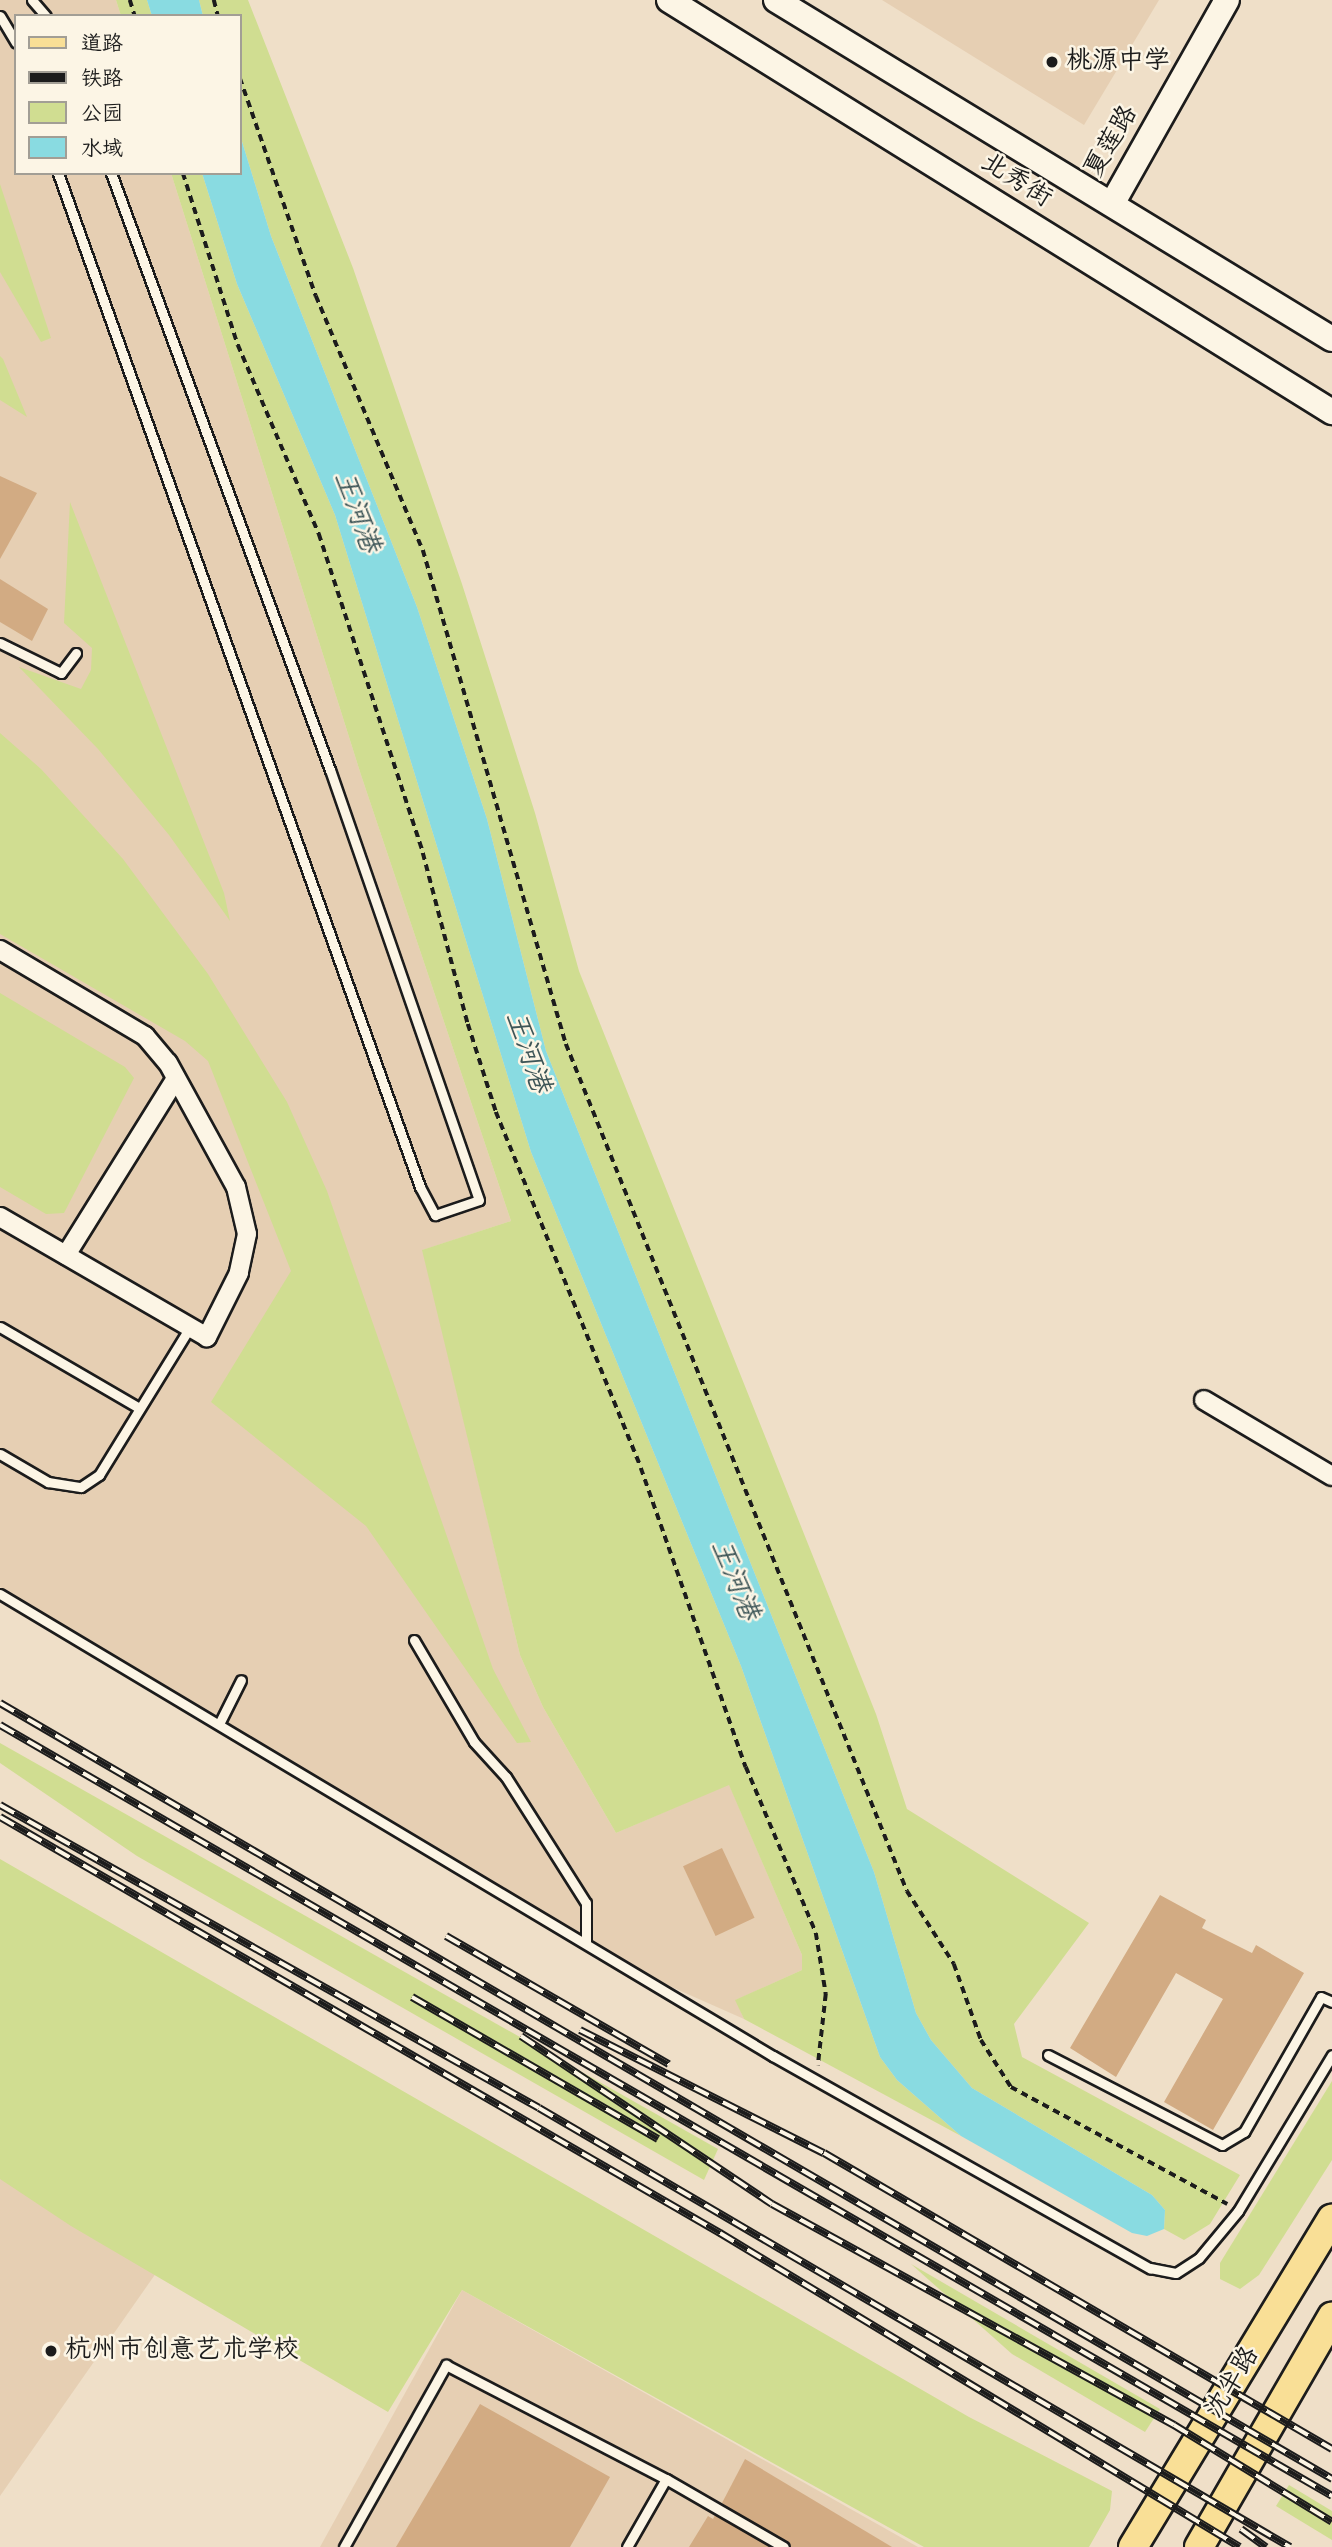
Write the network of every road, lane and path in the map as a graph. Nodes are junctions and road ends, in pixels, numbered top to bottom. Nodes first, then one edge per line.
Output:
1 (32, 0) edge
2 (669, 0) edge
3 (776, 0) edge
4 (1227, 0) edge
5 (44, 14) edge
6 (0, 16) edge
7 (14, 40) edge
8 (242, 84) edge
9 (59, 175) edge
10 (112, 175) edge
11 (184, 175) edge
12 (1112, 204) junction
13 (1332, 340) edge
14 (1332, 412) edge
15 (0, 643) edge
16 (76, 653) dead end
17 (0, 950) edge
18 (176, 1077) junction
19 (0, 1217) edge
20 (66, 1255) junction
21 (0, 1327) edge
22 (190, 1327) junction
23 (1205, 1400) dead end
24 (139, 1408) junction
25 (0, 1454) edge
26 (1332, 1476) edge
27 (0, 1594) edge
28 (414, 1640) dead end
29 (241, 1680) dead end
30 (219, 1724) junction
31 (586, 1941) junction
32 (1332, 2002) edge
33 (1048, 2055) dead end
34 (1332, 2055) edge
35 (817, 2080) junction
36 (1238, 2211) junction
37 (1332, 2219) edge
38 (1332, 2317) edge
39 (666, 2479) junction
40 (344, 2547) edge
41 (627, 2547) edge
42 (784, 2547) edge
43 (1133, 2547) edge
44 (1199, 2547) edge

1 - 5 lane
2 - 14 main road, 北秀街
3 - 12 main road, 北秀街
4 - 12 main road, 夏莲路
6 - 7 lane
8 - 36 path
9 - 10 lane
11 - 35 path
12 - 13 main road, 北秀街
15 - 16 lane
17 - 18 street
18 - 20 street
18 - 22 street
19 - 20 street
20 - 22 street
21 - 24 lane
22 - 24 lane
23 - 26 street
24 - 25 lane
27 - 30 lane
28 - 31 lane
29 - 30 lane
30 - 31 lane
31 - 35 lane
32 - 33 lane
34 - 36 lane
35 - 36 lane
37 - 43 main road, 沈半路
38 - 44 main road, 沈半路
39 - 40 lane
39 - 41 lane
39 - 42 lane

